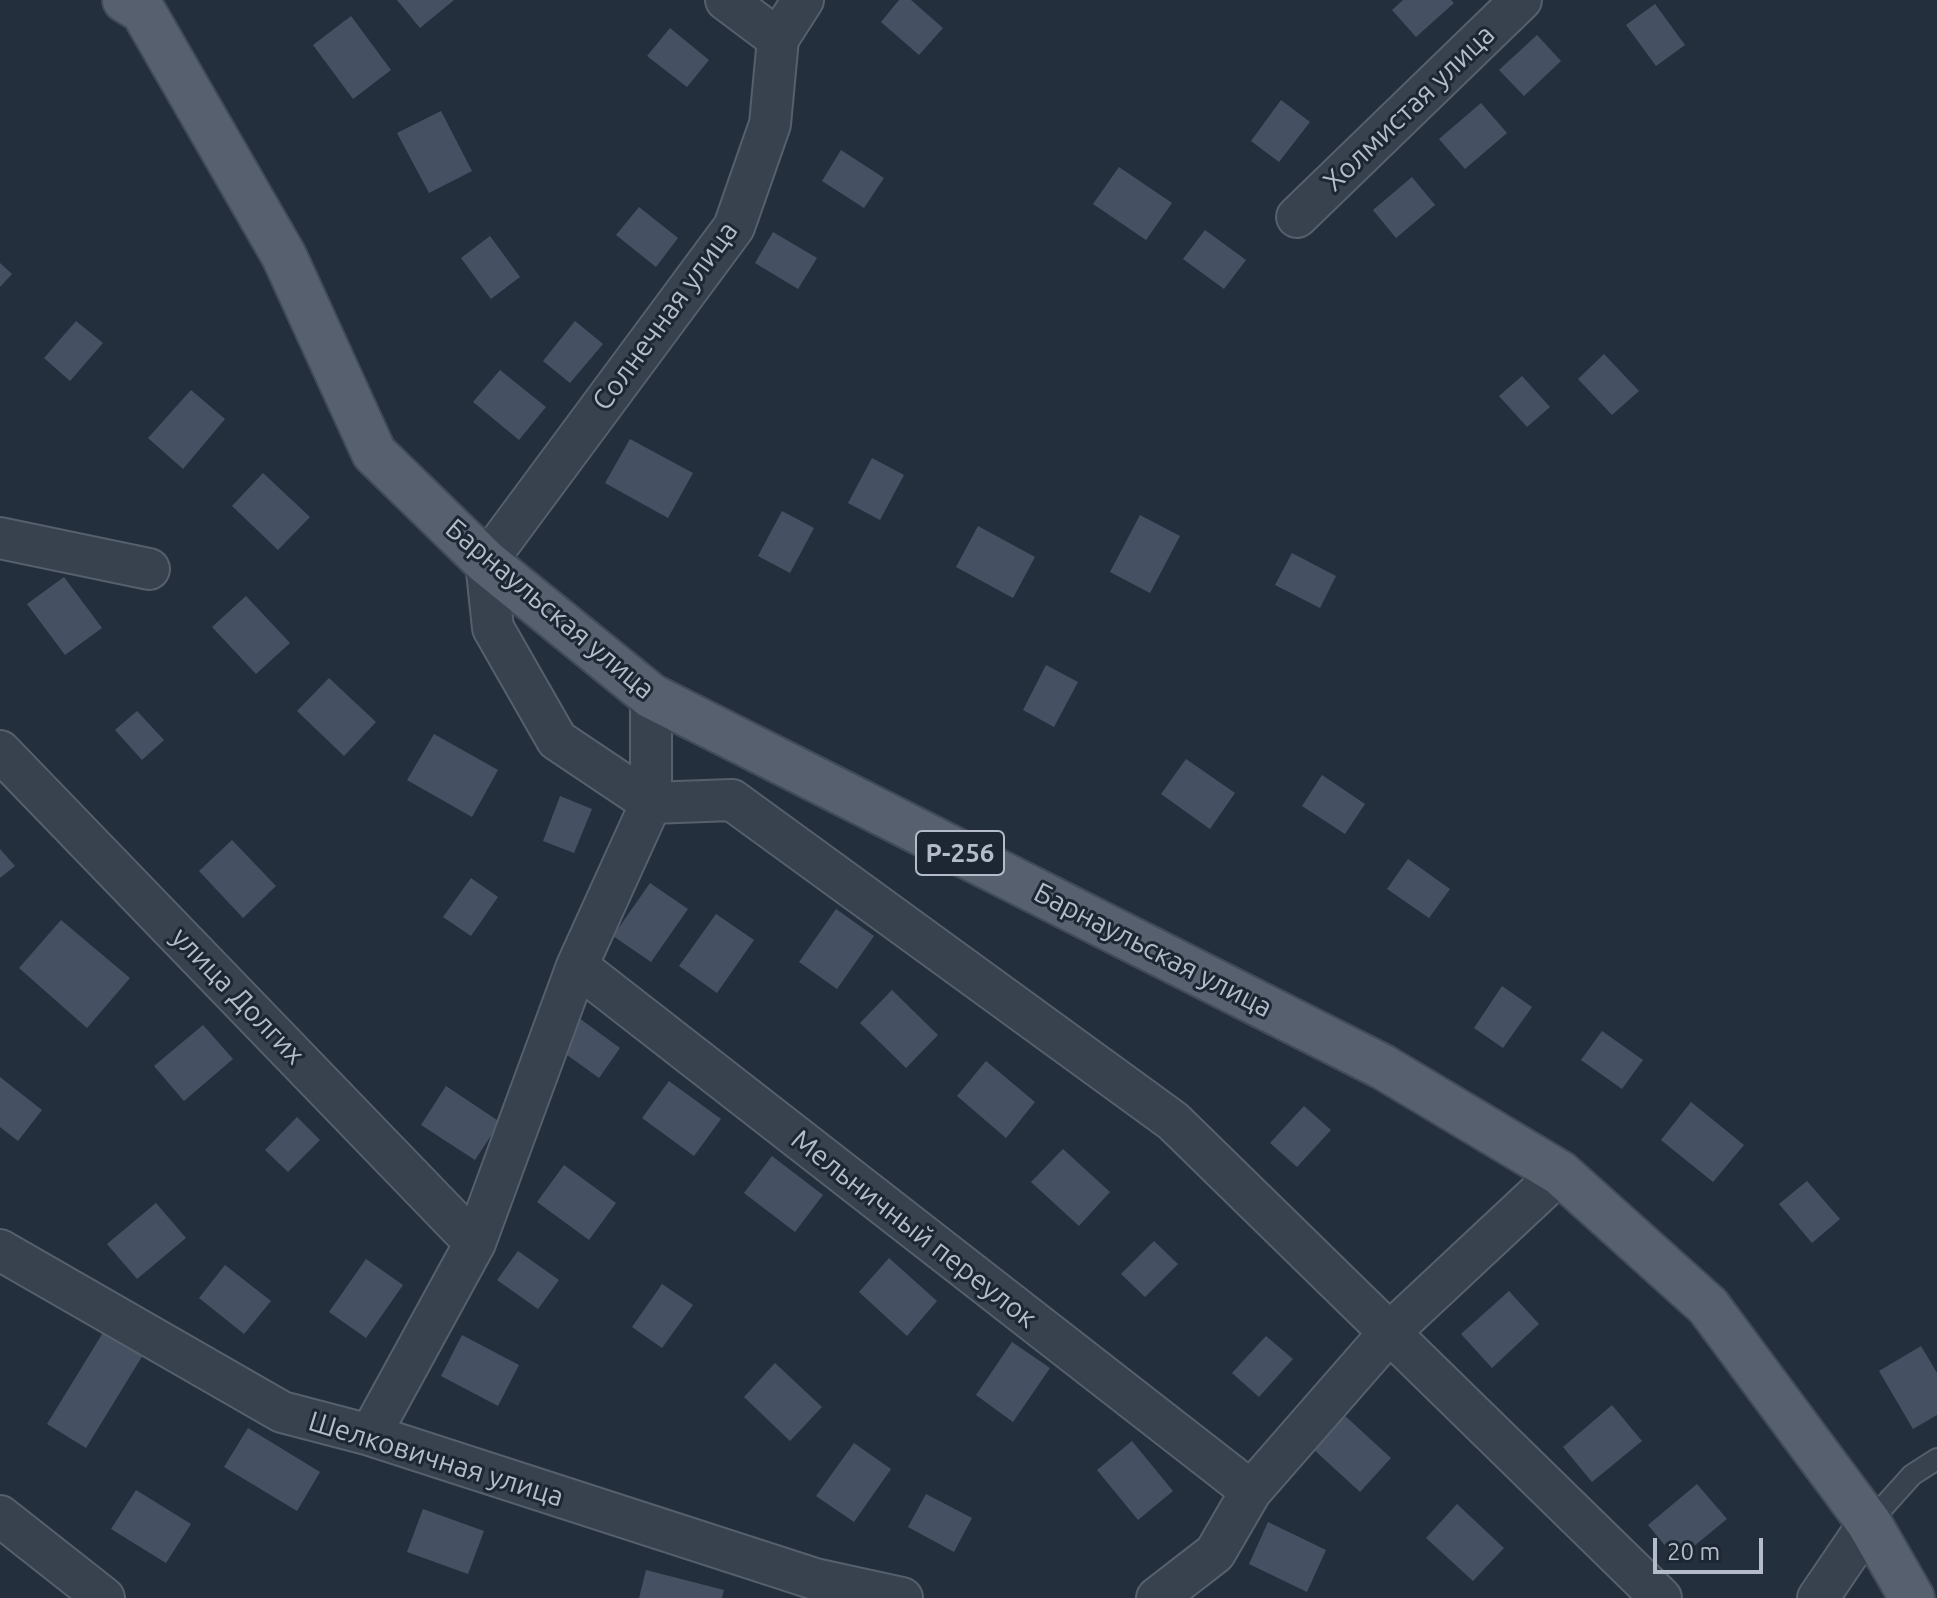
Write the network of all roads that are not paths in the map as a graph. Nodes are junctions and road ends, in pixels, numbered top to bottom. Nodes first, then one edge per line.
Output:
1 (125, 0) edge
2 (726, 0) edge
3 (803, 0) edge
4 (1510, 3) edge
5 (778, 39) junction
6 (1297, 217) dead end
7 (0, 538) edge
8 (486, 562) junction
9 (149, 569) dead end
10 (651, 696) junction
11 (0, 751) edge
12 (651, 803) junction
13 (577, 966) junction
14 (1560, 1173) junction
15 (475, 1243) junction
16 (0, 1250) edge
17 (1389, 1333) junction
18 (370, 1435) junction
19 (1937, 1459) edge
20 (1251, 1491) junction
21 (0, 1516) edge
22 (1869, 1523) junction
23 (810, 1589) edge
24 (104, 1598) edge
25 (902, 1598) edge
26 (1157, 1598) edge
27 (1661, 1598) edge
28 (1818, 1598) edge
29 (1912, 1598) edge

1 - 8 main road, Барнаульская улица / Р-256
2 - 5 street
3 - 5 street, Солнечная улица
4 - 6 street, Холмистая улица
5 - 8 street, Солнечная улица
7 - 9 street
8 - 10 main road, Барнаульская улица / Р-256
8 - 12 street
10 - 12 street
10 - 14 main road, Барнаульская улица / Р-256
11 - 15 street, улица Долгих
12 - 13 street
12 - 17 street
13 - 15 street
13 - 20 street, Мельничный переулок
14 - 17 street
14 - 22 main road, Барнаульская улица / Р-256
15 - 18 street
16 - 18 street, Шелковичная улица
17 - 20 street
17 - 27 street
18 - 23 street, Шелковичная улица
19 - 22 lane
20 - 26 street
21 - 24 street
22 - 28 street
22 - 29 main road, Барнаульская улица / Р-256
23 - 25 street, Шелковичная улица

